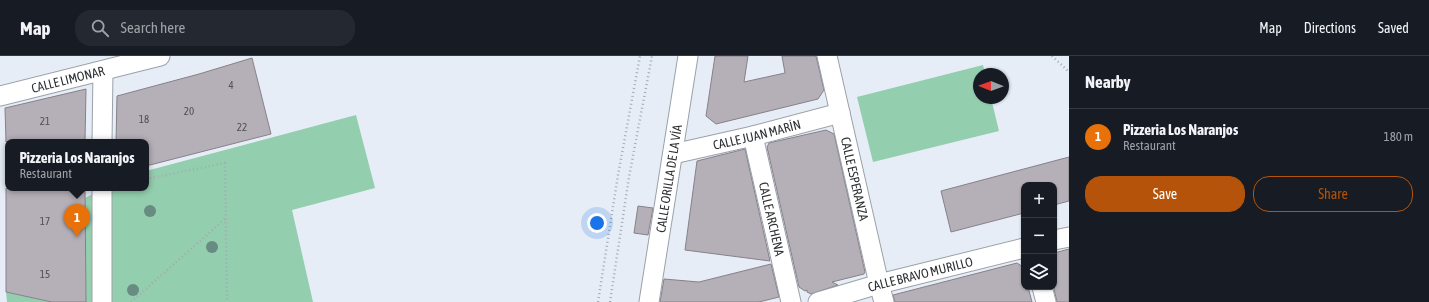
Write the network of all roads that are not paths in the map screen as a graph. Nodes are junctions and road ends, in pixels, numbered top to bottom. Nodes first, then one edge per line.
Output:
1 (160, 56) edge
2 (688, 56) edge
3 (828, 56) edge
4 (103, 71) junction
5 (0, 96) edge
6 (840, 113) junction
7 (753, 136) junction
8 (102, 139) edge
9 (672, 154) junction
10 (102, 191) edge
11 (1069, 237) edge
12 (1057, 239) edge
13 (1021, 249) edge
14 (879, 284) junction
15 (1043, 290) edge
16 (102, 302) edge
17 (649, 302) edge
18 (791, 302) edge
19 (818, 302) edge
20 (884, 302) edge
21 (1046, 302) edge

1 - 4 street, CALLE LIMONAR
2 - 9 street, CALLE ORILLA DE LA VÍA
3 - 6 street, CALLE ESPERANZA
4 - 5 street, CALLE LIMONAR
4 - 8 street
6 - 7 street, CALLE JUAN MARÍN
6 - 14 street, CALLE ESPERANZA
7 - 9 street, CALLE JUAN MARÍN
7 - 18 street, CALLE ARCHENA
9 - 17 street, CALLE ORILLA DE LA VÍA
10 - 16 street
11 - 12 street
13 - 14 street, CALLE BRAVO MURILLO
14 - 19 street, CALLE BRAVO MURILLO
14 - 20 street, CALLE ESPERANZA
15 - 21 street

